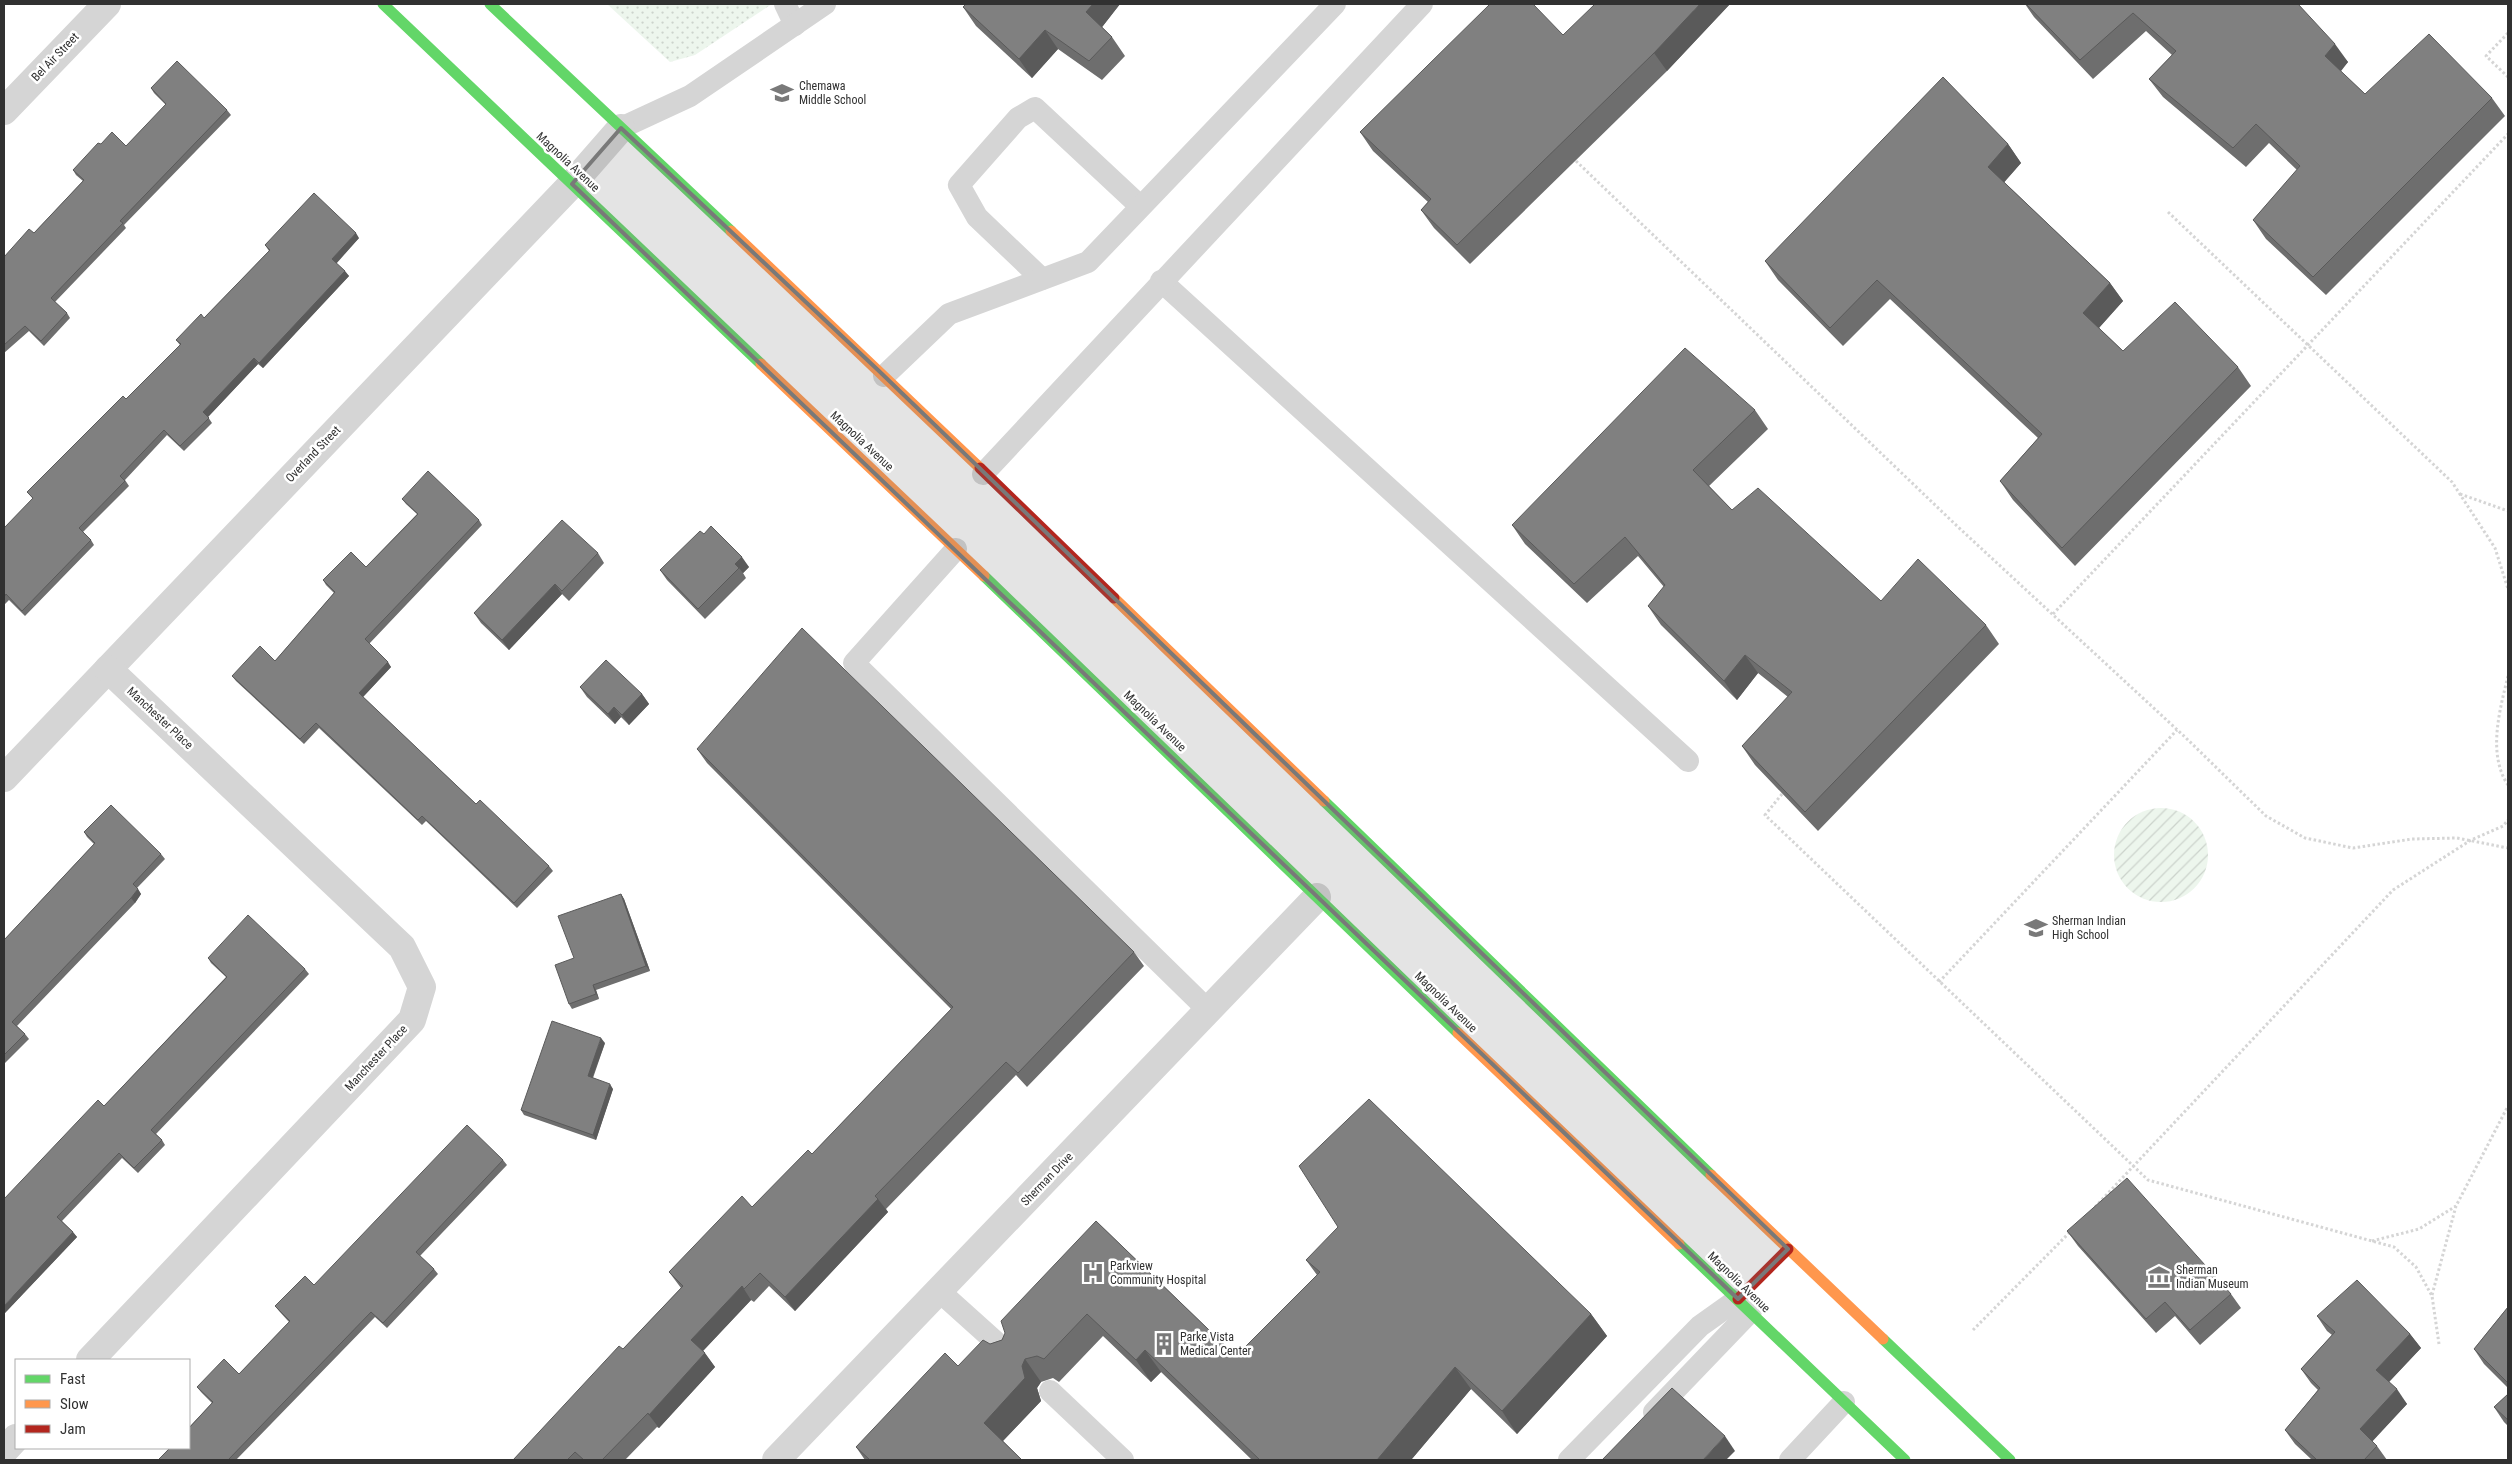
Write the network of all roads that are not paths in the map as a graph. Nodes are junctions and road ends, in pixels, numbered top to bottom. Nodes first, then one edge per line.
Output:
1 (106, 4) edge
2 (383, 4) edge
3 (784, 4) edge
4 (825, 4) edge
5 (1335, 4) edge
6 (1422, 4) edge
7 (497, 6) edge
8 (795, 25) junction
9 (4, 111) edge
10 (621, 128) junction
11 (572, 184) junction
12 (1140, 206) junction
13 (1042, 279) junction
14 (1161, 281) junction
15 (884, 376) junction
16 (983, 474) junction
17 (956, 549) junction
18 (108, 669) junction
19 (1688, 761) dead end
20 (4, 778) edge
21 (1317, 897) junction
22 (1208, 1010) junction
23 (1788, 1249) junction
24 (939, 1291) junction
25 (1744, 1305) junction
26 (1008, 1353) edge
27 (91, 1359) edge
28 (1050, 1392) edge
29 (1844, 1402) junction
30 (1638, 1429) edge
31 (15, 1439) edge
32 (4, 1451) edge
33 (776, 1460) edge
34 (1123, 1460) edge
35 (1569, 1460) edge
36 (1790, 1460) edge
37 (1905, 1460) edge
38 (2010, 1460) edge

1 - 9 street, Bel Air Street
2 - 11 main road, Magnolia Avenue
3 - 8 lane
4 - 8 lane
5 - 12 lane
6 - 14 lane
7 - 10 main road
8 - 10 lane
10 - 11 street, Overland Street
10 - 15 main road
11 - 17 main road, Magnolia Avenue
11 - 18 street, Overland Street
12 - 13 lane
12 - 13 lane
13 - 15 lane
14 - 16 lane
14 - 19 lane
15 - 16 main road
16 - 23 main road
17 - 21 main road, Magnolia Avenue
17 - 22 lane
18 - 20 street, Overland Street
18 - 27 street, Manchester Place
21 - 22 street, Sherman Drive
21 - 25 main road, Magnolia Avenue
22 - 24 street, Sherman Drive
23 - 25 main road
23 - 38 main road
24 - 26 lane
24 - 33 street, Sherman Drive
25 - 29 main road, Magnolia Avenue
25 - 30 lane
25 - 35 lane
28 - 34 lane
29 - 36 lane
29 - 37 main road, Magnolia Avenue
31 - 32 street

